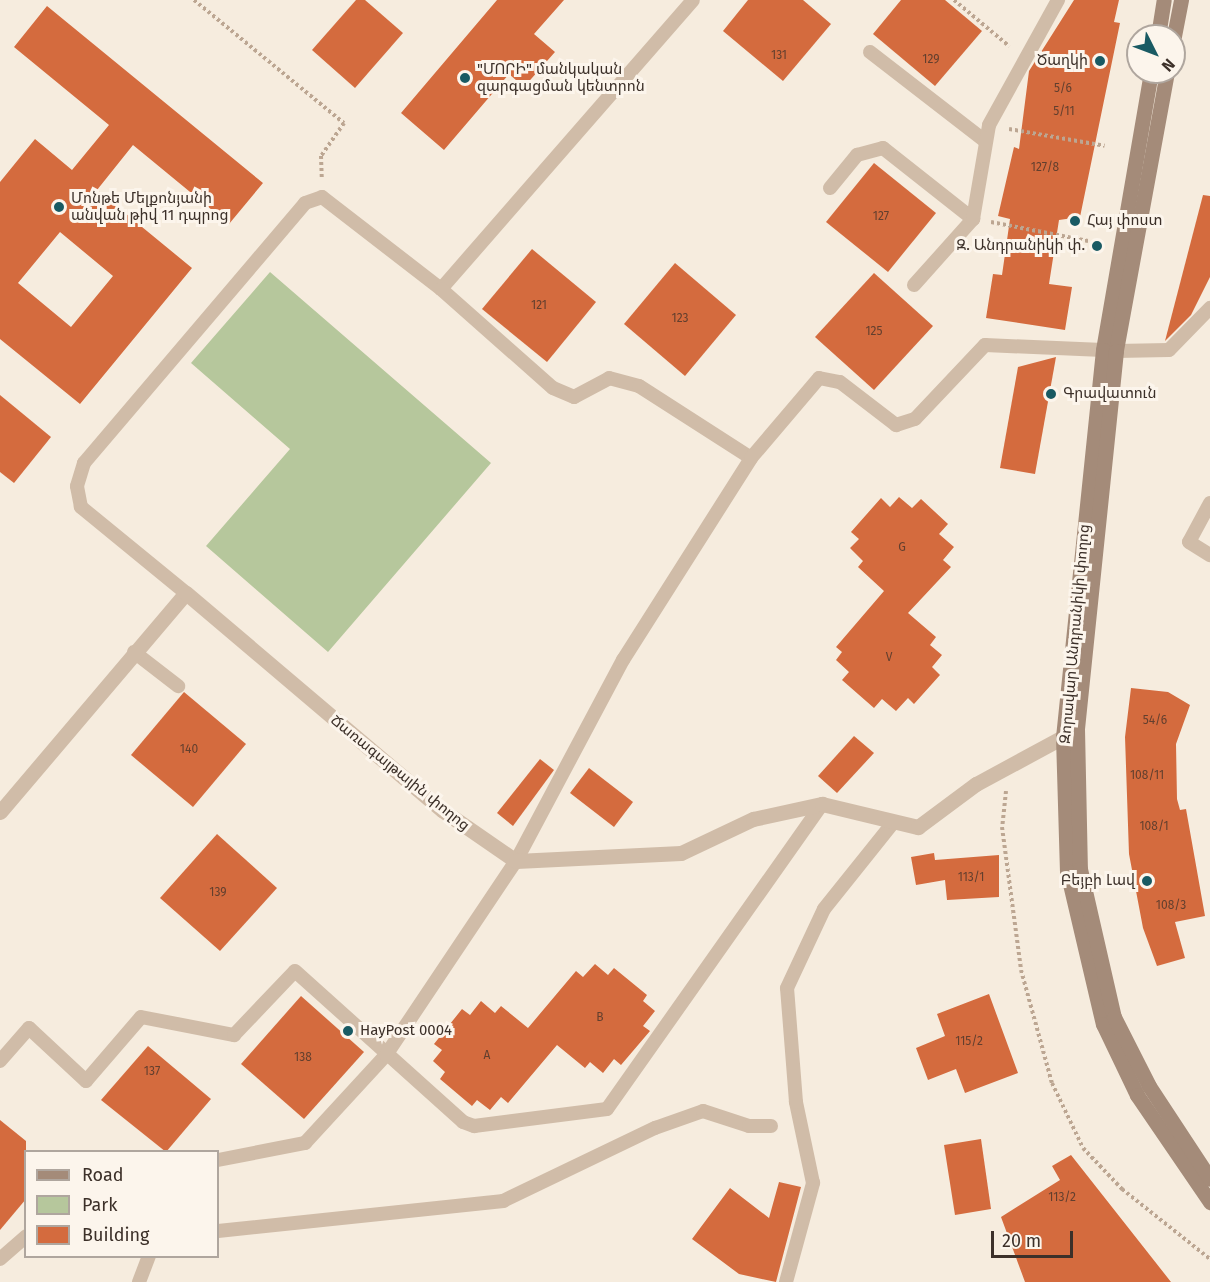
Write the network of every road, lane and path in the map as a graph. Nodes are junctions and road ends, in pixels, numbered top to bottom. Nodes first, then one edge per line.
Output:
1 (194, 0) edge
2 (693, 0) edge
3 (954, 0) edge
4 (1058, 0) edge
5 (1164, 0) edge
6 (1181, 0) edge
7 (1160, 24) edge
8 (1176, 24) edge
9 (870, 52) dead end
10 (1026, 60) junction
11 (1149, 84) edge
12 (1165, 84) edge
13 (989, 125) junction
14 (985, 141) junction
15 (1105, 146) dead end
16 (830, 188) dead end
17 (322, 197) junction
18 (973, 219) junction
19 (1088, 241) dead end
20 (914, 285) dead end
21 (441, 289) junction
22 (1210, 308) edge
23 (1110, 351) junction
24 (751, 458) junction
25 (1210, 503) edge
26 (1210, 555) edge
27 (186, 593) junction
28 (134, 652) junction
29 (178, 686) dead end
30 (1077, 729) junction
31 (1063, 737) junction
32 (1010, 765) junction
33 (822, 804) junction
34 (0, 812) edge
35 (892, 824) junction
36 (516, 861) junction
37 (386, 1055) junction
38 (0, 1061) edge
39 (771, 1126) dead end
40 (219, 1160) edge
41 (1210, 1179) edge
42 (1210, 1202) edge
43 (219, 1231) edge
44 (24, 1238) edge
45 (149, 1258) edge
46 (0, 1259) edge
47 (1210, 1259) edge
48 (139, 1282) edge
49 (786, 1282) edge

1 - 17 path
2 - 21 lane
3 - 10 path
4 - 10 lane
5 - 7 main road
6 - 8 main road
9 - 14 lane
10 - 13 lane
11 - 23 main road, Զորավար Անդրանիկի փողոց
12 - 23 main road, Զորավար Անդրանիկի փողոց
13 - 14 lane
13 - 15 path
14 - 18 lane
16 - 18 lane
17 - 21 lane
17 - 27 lane
18 - 19 path
18 - 20 lane
21 - 24 lane
22 - 23 lane
23 - 24 lane
23 - 30 main road, Զորավար Անդրանիկի փողոց
23 - 31 main road, Զորավար Անդրանիկի փողոց
24 - 36 lane
25 - 26 lane
27 - 28 street
27 - 36 street, Ճառագայթային փողոց
28 - 29 lane
28 - 34 street
30 - 31 street
30 - 41 main road, Զորավար Անդրանիկի փողոց
31 - 32 street
31 - 42 main road, Զորավար Անդրանիկի փողոց
32 - 35 street
32 - 47 path
33 - 35 street
33 - 36 street
33 - 37 lane
35 - 49 lane
36 - 37 lane
37 - 38 lane
37 - 40 lane
39 - 43 lane
44 - 46 lane
45 - 48 lane

